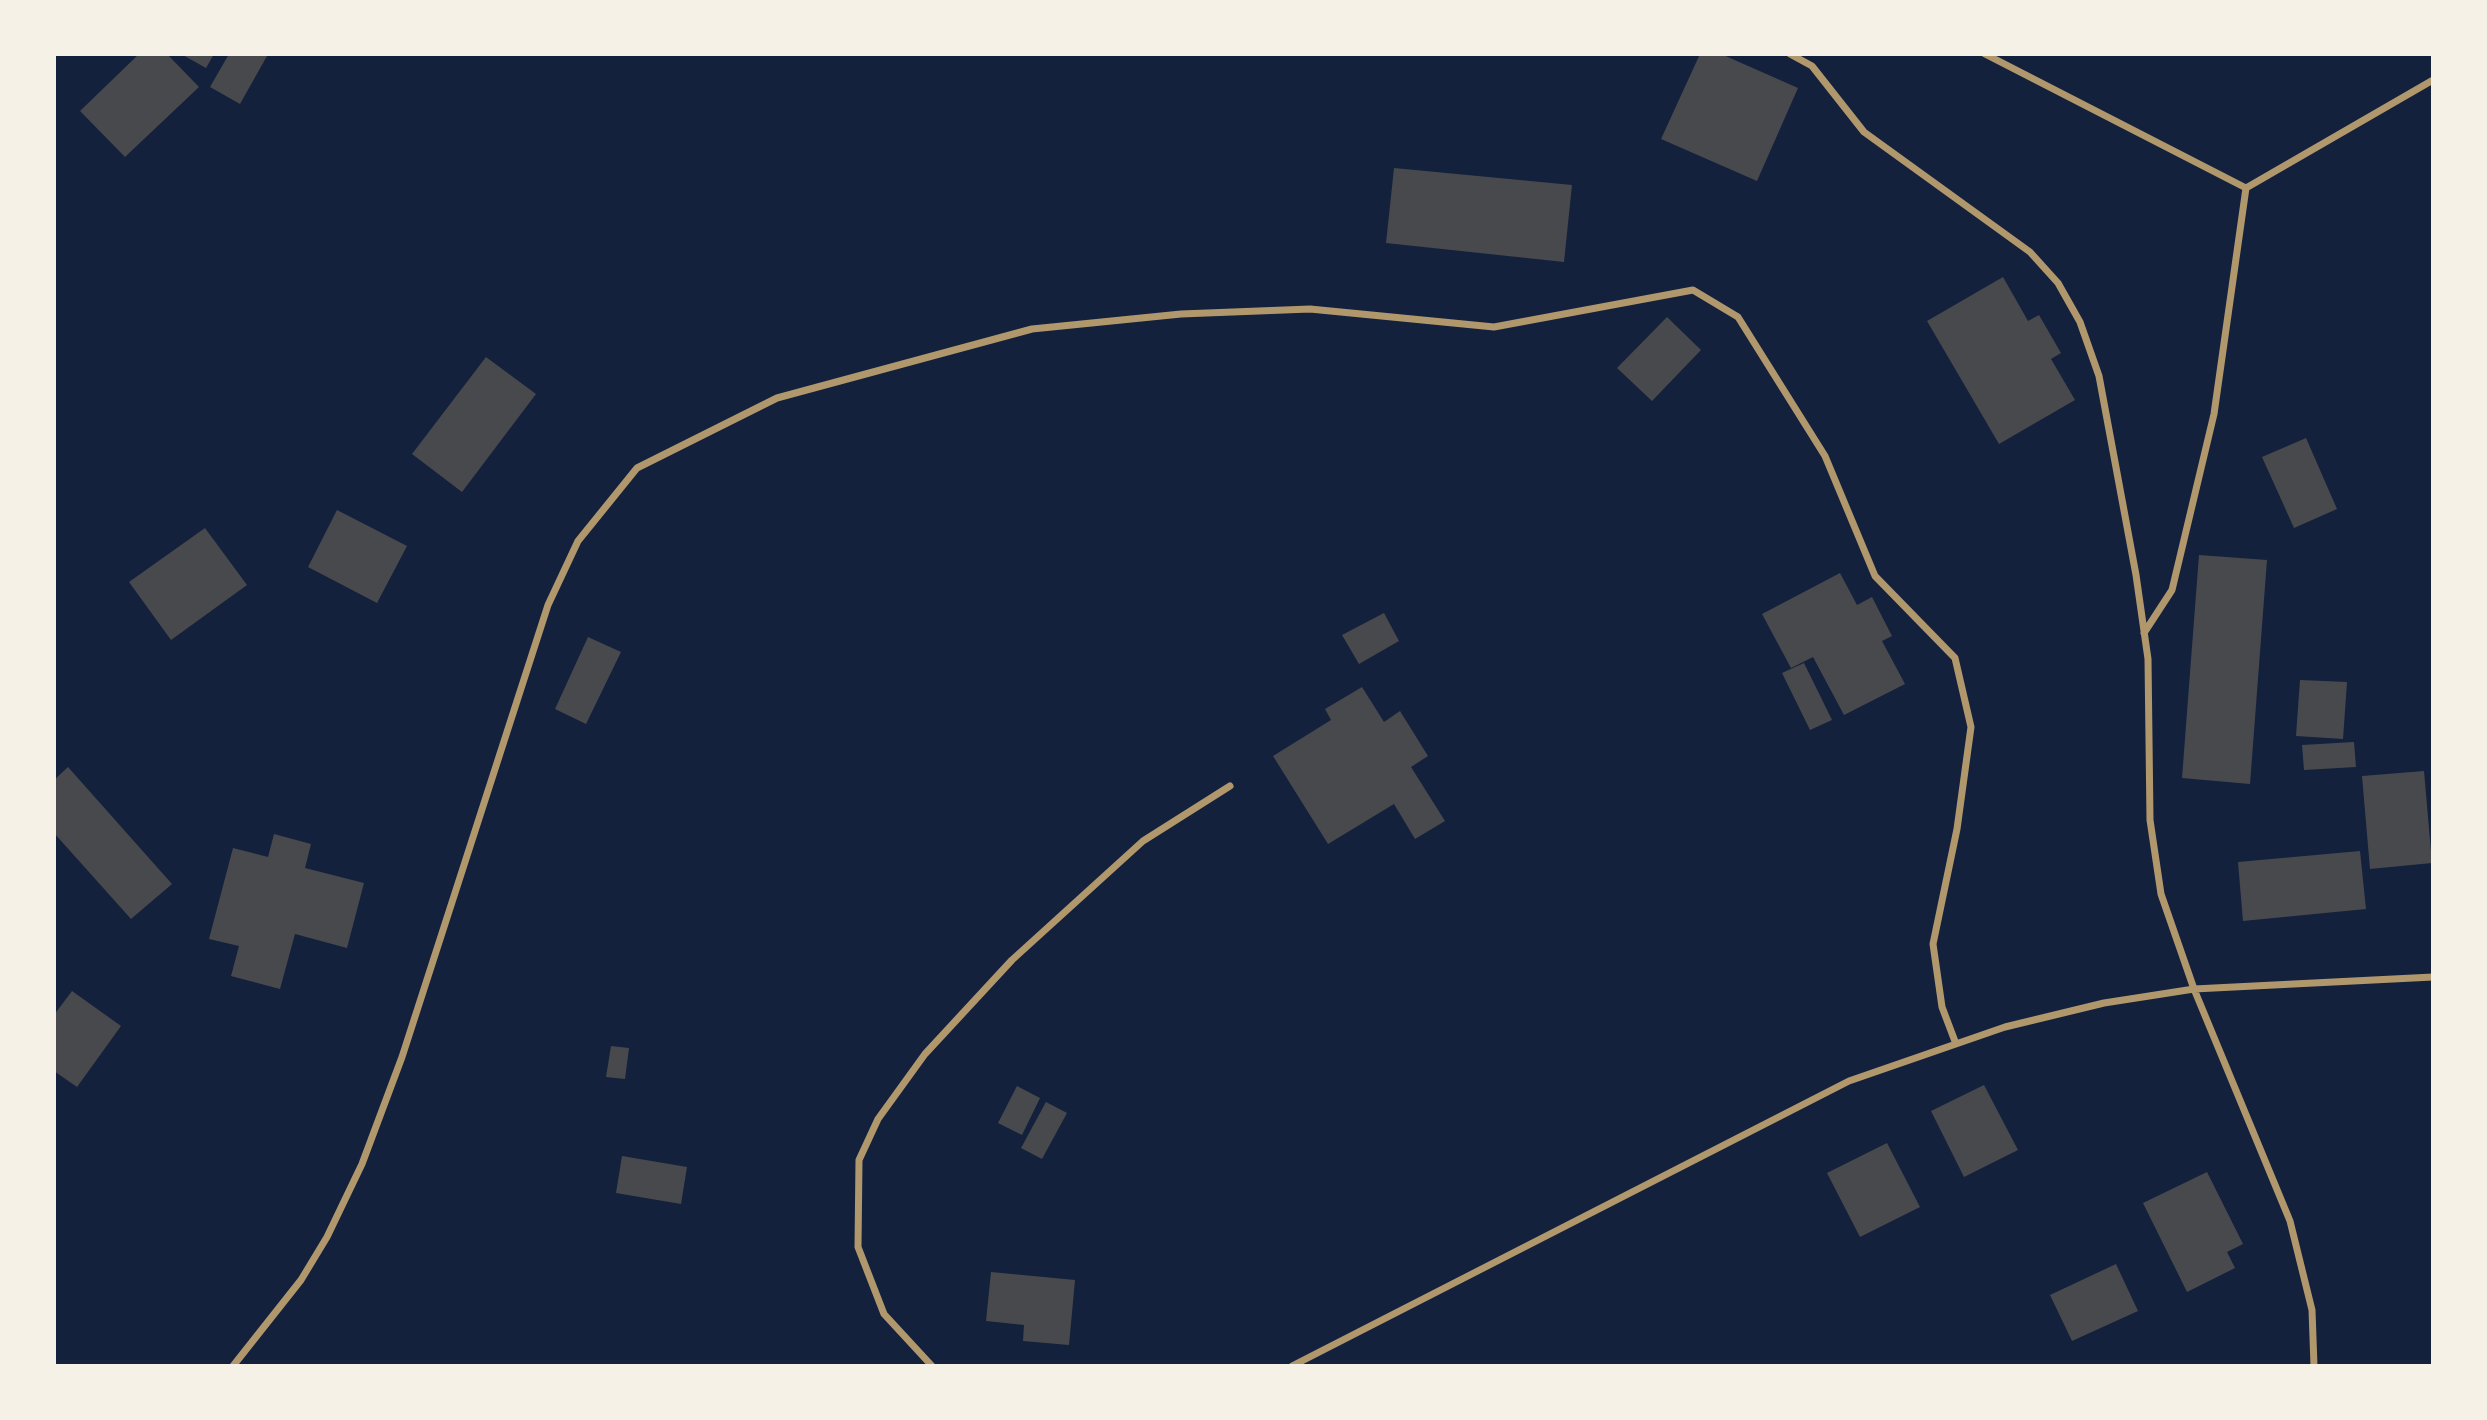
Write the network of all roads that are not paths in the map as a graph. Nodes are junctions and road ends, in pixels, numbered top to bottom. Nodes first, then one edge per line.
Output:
1 (1790, 54) edge
2 (1985, 54) edge
3 (2433, 80) edge
4 (2246, 188) junction
5 (2144, 633) junction
6 (1230, 786) dead end
7 (2433, 977) edge
8 (2194, 989) junction
9 (1956, 1044) junction
10 (233, 1366) edge
11 (932, 1366) edge
12 (1292, 1366) edge
13 (2314, 1366) edge

1 - 5 street
2 - 4 street
3 - 4 street
4 - 5 street
5 - 8 street
6 - 11 street
7 - 8 street
8 - 9 street
8 - 13 street
9 - 10 street
9 - 12 street

